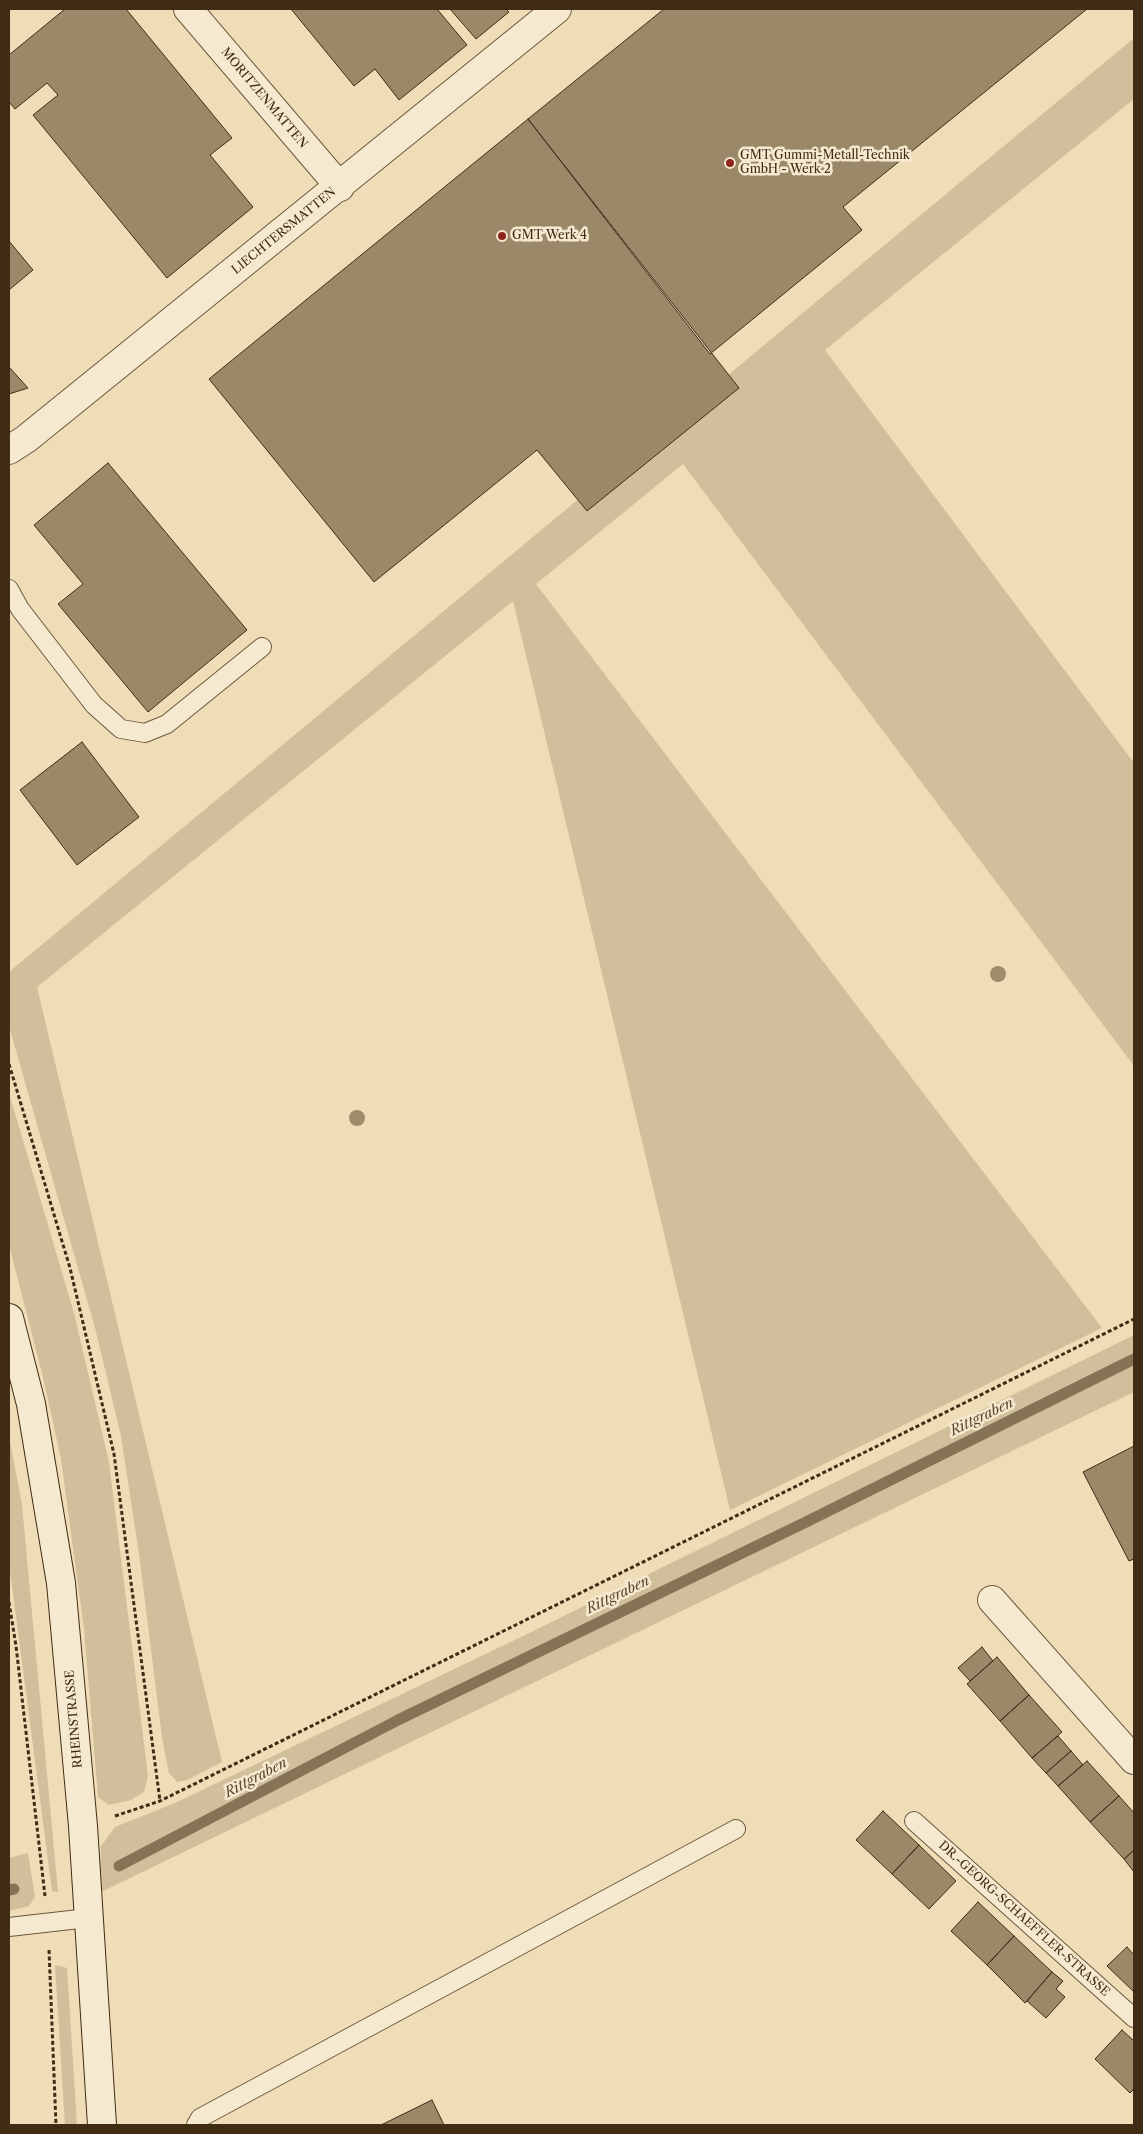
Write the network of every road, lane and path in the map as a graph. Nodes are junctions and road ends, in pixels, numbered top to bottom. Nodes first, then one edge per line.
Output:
1 (188, 9) edge
2 (557, 9) edge
3 (340, 187) junction
4 (9, 450) edge
5 (9, 589) edge
6 (262, 647) dead end
7 (9, 1064) edge
8 (9, 1318) edge
9 (1134, 1318) edge
10 (992, 1600) dead end
11 (9, 1602) edge
12 (1134, 1760) edge
13 (160, 1801) junction
14 (914, 1820) dead end
15 (83, 1826) junction
16 (736, 1829) dead end
17 (88, 1918) junction
18 (48, 1921) junction
19 (9, 1927) edge
20 (1134, 2018) edge
21 (56, 2125) edge
22 (102, 2125) edge
23 (196, 2125) edge

1 - 3 street, MORITZENMATTEN
2 - 3 street, LIECHTERSMATTEN
3 - 4 street, LIECHTERSMATTEN
5 - 6 lane
7 - 13 path
8 - 15 street, RHEINSTRASSE
9 - 13 path
10 - 12 street
11 - 18 path
13 - 15 path
14 - 20 lane, DR.-GEORG-SCHAEFFLER-STRASSE
15 - 17 street, RHEINSTRASSE
16 - 23 lane
17 - 18 lane
17 - 22 street, RHEINSTRASSE
18 - 19 lane
18 - 21 path

